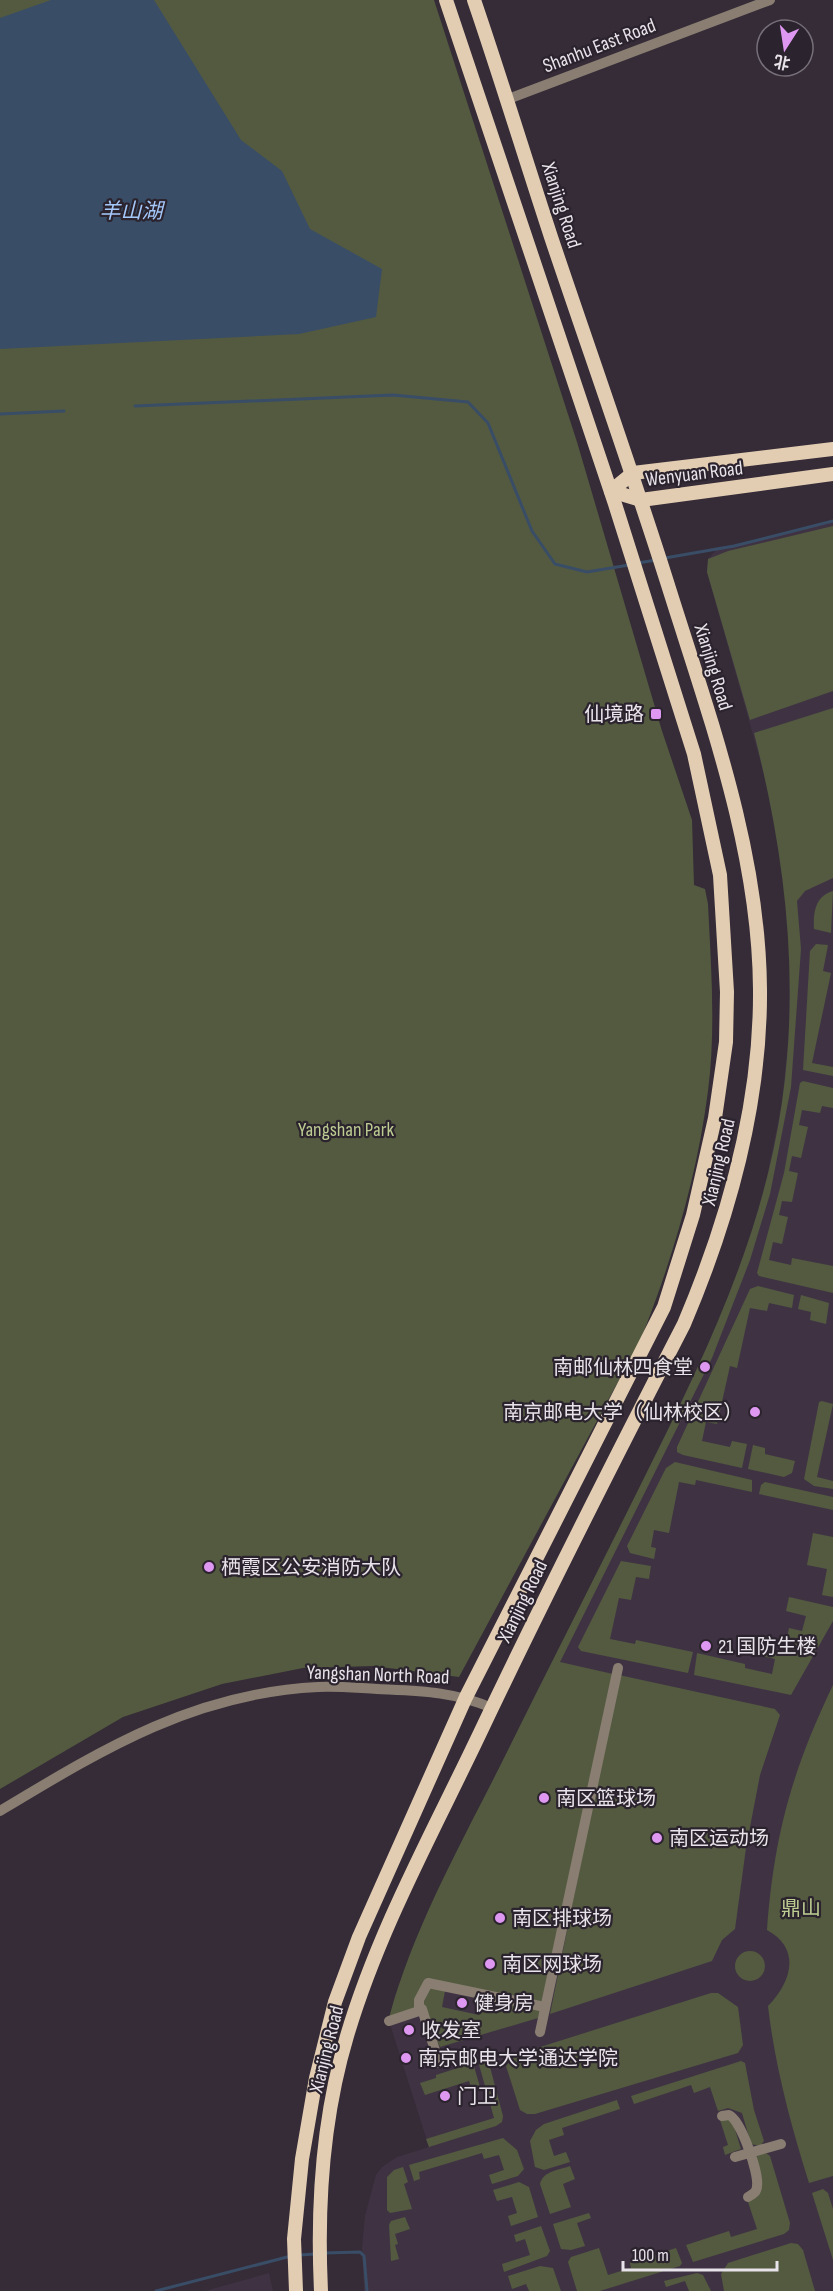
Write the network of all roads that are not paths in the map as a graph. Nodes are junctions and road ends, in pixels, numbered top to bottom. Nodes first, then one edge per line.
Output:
1 (446, 0) edge
2 (474, 0) edge
3 (770, 0) edge
4 (508, 99) junction
5 (833, 449) edge
6 (633, 473) junction
7 (833, 474) edge
8 (610, 491) junction
9 (641, 500) junction
10 (618, 1668) dead end
11 (466, 1696) junction
12 (492, 1708) junction
13 (0, 1811) edge
14 (545, 2007) junction
15 (419, 2011) junction
16 (389, 2021) dead end
17 (540, 2032) dead end
18 (439, 2063) dead end
19 (722, 2116) dead end
20 (781, 2144) dead end
21 (750, 2153) junction
22 (735, 2157) dead end
23 (748, 2197) dead end
24 (296, 2291) edge
25 (321, 2291) edge

1 - 8 main road, Xianjing Road
2 - 4 main road, Xianjing Road
3 - 4 street, Shanhu East Road
4 - 6 main road, Xianjing Road
5 - 6 main road, Wenyuan Road
6 - 8 main road, Wenyuan Road
6 - 9 main road, Xianjing Road
7 - 9 main road, Wenyuan Road
8 - 9 main road, Wenyuan Road
8 - 11 main road, Xianjing Road
9 - 12 main road, Xianjing Road
10 - 14 street
11 - 12 street, Yangshan North Road
11 - 13 street, Yangshan North Road
11 - 24 main road, Xianjing Road
12 - 25 main road, Xianjing Road
14 - 15 street
14 - 17 street
15 - 16 street
15 - 18 street
19 - 21 street
20 - 21 street
21 - 22 street
21 - 23 street

